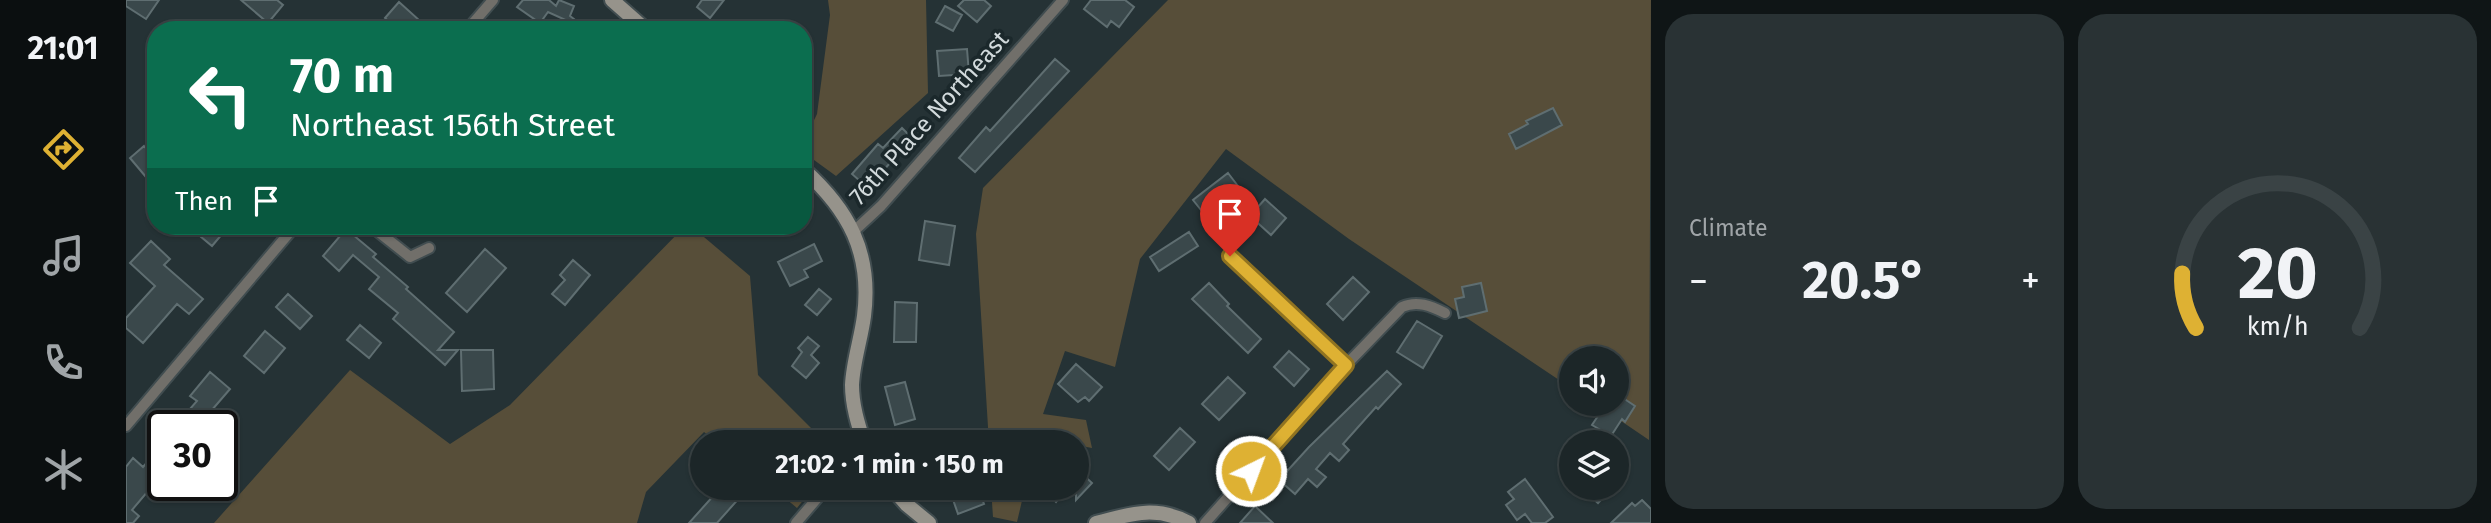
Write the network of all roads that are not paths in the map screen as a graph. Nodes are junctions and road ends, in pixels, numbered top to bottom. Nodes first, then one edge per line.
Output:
1 (493, 0) edge
2 (612, 0) edge
3 (1063, 0) edge
4 (475, 21) edge
5 (636, 21) edge
6 (812, 177) edge
7 (853, 232) junction
8 (287, 235) edge
9 (382, 235) edge
10 (429, 248) dead end
11 (1230, 256) dead end
12 (1445, 313) dead end
13 (1346, 365) junction
14 (126, 426) edge
15 (860, 430) edge
16 (816, 500) edge
17 (902, 500) edge
18 (796, 523) edge
19 (929, 523) edge
20 (1096, 523) edge
21 (1189, 523) edge
22 (1205, 523) edge

1 - 4 street
2 - 5 street
3 - 7 street, 76th Place Northeast
6 - 7 street
7 - 15 street
8 - 14 street
9 - 10 street
11 - 13 street
12 - 13 street
13 - 22 street
16 - 18 street
17 - 19 street
20 - 21 street

